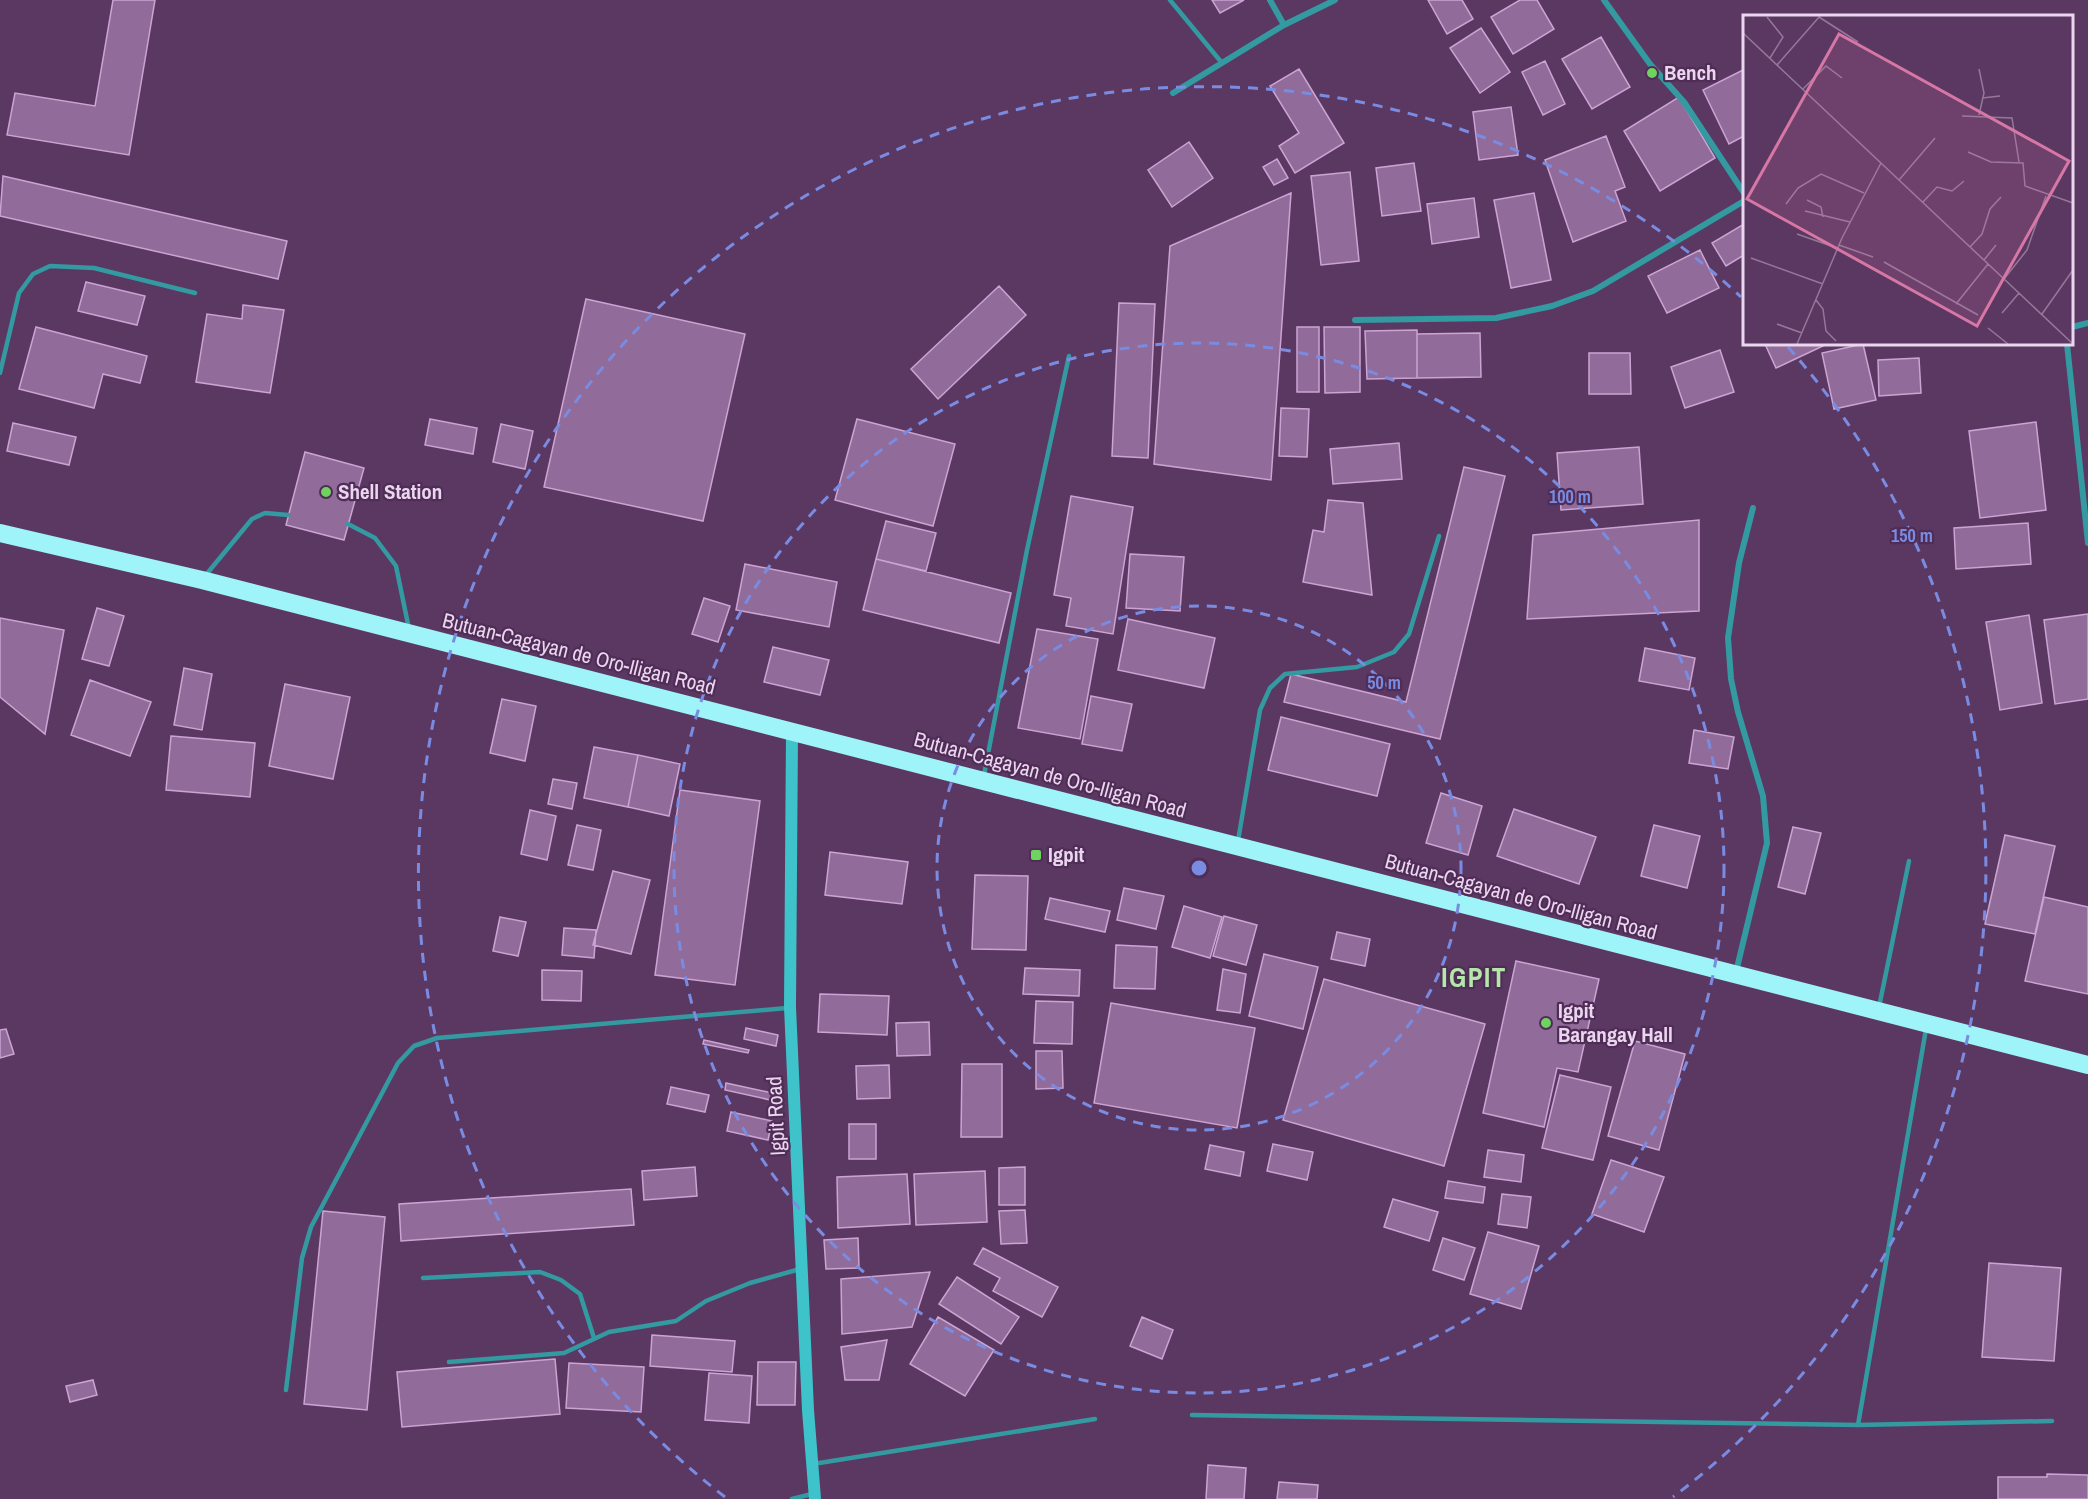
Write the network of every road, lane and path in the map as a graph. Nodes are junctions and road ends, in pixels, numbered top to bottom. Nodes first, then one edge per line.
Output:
1 (1170, 0) edge
2 (1270, 0) edge
3 (1335, 0) edge
4 (1604, 0) edge
5 (1284, 25) junction
6 (1222, 63) junction
7 (1173, 93) dead end
8 (1743, 191) edge
9 (1743, 202) edge
10 (195, 293) dead end
11 (1354, 320) dead end
12 (2088, 323) edge
13 (2073, 327) edge
14 (2067, 345) edge
15 (1070, 356) dead end
16 (0, 373) edge
17 (1753, 508) dead end
18 (288, 515) dead end
19 (348, 524) dead end
20 (0, 533) edge
21 (1439, 536) dead end
22 (2088, 543) edge
23 (202, 580) junction
24 (410, 634) junction
25 (792, 732) junction
26 (983, 781) junction
27 (1237, 847) junction
28 (1909, 861) dead end
29 (1735, 976) junction
30 (790, 1007) junction
31 (1878, 1013) junction
32 (1927, 1023) junction
33 (2088, 1065) edge
34 (803, 1268) junction
35 (423, 1278) dead end
36 (594, 1338) junction
37 (449, 1362) dead end
38 (286, 1390) dead end
39 (1192, 1415) dead end
40 (1095, 1419) dead end
41 (2052, 1421) dead end
42 (1858, 1425) junction
43 (813, 1464) junction
44 (815, 1496) edge
45 (792, 1499) edge

1 - 6 lane
2 - 5 street
3 - 5 street
4 - 8 street
5 - 6 street
6 - 7 street
9 - 11 street
10 - 16 lane
12 - 13 street
14 - 22 street
15 - 26 lane
17 - 29 street
18 - 23 lane
19 - 24 lane
20 - 23 highway, Butuan-Cagayan de Oro-Iligan Road
21 - 27 lane
23 - 24 highway, Butuan-Cagayan de Oro-Iligan Road
24 - 25 highway, Butuan-Cagayan de Oro-Iligan Road
25 - 26 highway, Butuan-Cagayan de Oro-Iligan Road
25 - 30 street, Igpit Road
26 - 27 highway, Butuan-Cagayan de Oro-Iligan Road
27 - 29 highway, Butuan-Cagayan de Oro-Iligan Road
28 - 31 lane
29 - 31 highway, Butuan-Cagayan de Oro-Iligan Road
30 - 34 street, Igpit Road
30 - 38 lane
31 - 32 highway, Butuan-Cagayan de Oro-Iligan Road
32 - 33 highway, Butuan-Cagayan de Oro-Iligan Road
32 - 42 lane
34 - 36 lane
34 - 43 street, Igpit Road
35 - 36 lane
36 - 37 lane
39 - 42 lane
40 - 43 lane
41 - 42 lane
43 - 44 street, Igpit Road
44 - 45 lane

